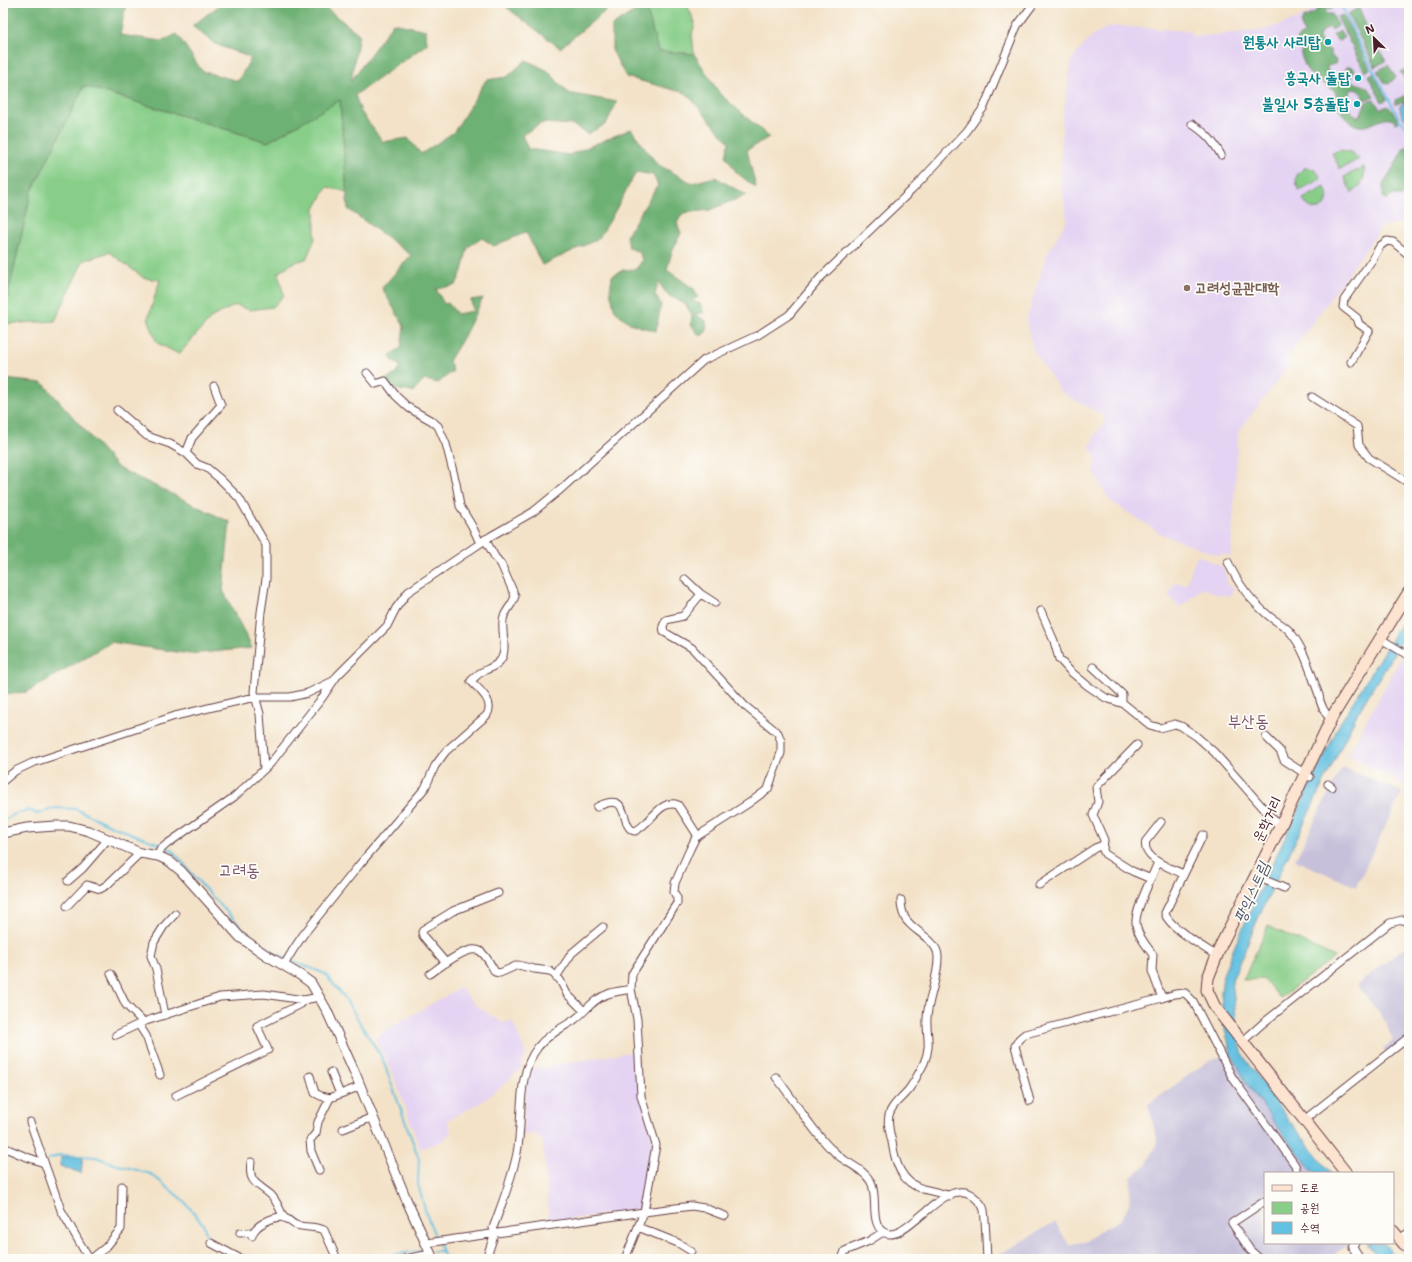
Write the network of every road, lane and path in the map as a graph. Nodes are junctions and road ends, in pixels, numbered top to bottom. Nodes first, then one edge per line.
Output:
1 (1034, 3) edge
2 (1192, 124) dead end
3 (1221, 155) dead end
4 (1409, 255) edge
5 (1351, 362) dead end
6 (368, 373) dead end
7 (214, 386) dead end
8 (1312, 397) dead end
9 (117, 410) dead end
10 (186, 453) junction
11 (1409, 483) edge
12 (482, 541) junction
13 (1228, 562) dead end
14 (685, 579) dead end
15 (1409, 592) edge
16 (702, 594) junction
17 (716, 603) dead end
18 (1041, 612) dead end
19 (1384, 641) junction
20 (1409, 656) edge
21 (1093, 667) dead end
22 (334, 680) junction
23 (255, 697) junction
24 (1122, 703) junction
25 (1331, 720) junction
26 (1266, 737) dead end
27 (1137, 745) dead end
28 (264, 769) junction
29 (1308, 775) junction
30 (3, 781) edge
31 (597, 807) dead end
32 (1161, 822) dead end
33 (1280, 827) junction
34 (3, 833) edge
35 (1203, 835) dead end
36 (698, 836) junction
37 (108, 839) junction
38 (1103, 845) junction
39 (140, 853) junction
40 (159, 853) junction
41 (1158, 862) junction
42 (1183, 874) junction
43 (1258, 877) junction
44 (1151, 879) junction
45 (68, 881) dead end
46 (1039, 885) dead end
47 (1282, 887) dead end
48 (498, 893) dead end
49 (901, 900) dead end
50 (67, 906) dead end
51 (175, 914) dead end
52 (1409, 921) edge
53 (603, 927) dead end
54 (1217, 956) junction
55 (446, 963) junction
56 (285, 964) junction
57 (111, 974) dead end
58 (430, 974) dead end
59 (556, 977) junction
60 (632, 989) junction
61 (319, 997) junction
62 (1162, 998) junction
63 (304, 1000) junction
64 (584, 1011) junction
65 (165, 1015) junction
66 (141, 1023) junction
67 (116, 1035) dead end
68 (1409, 1037) edge
69 (1241, 1040) junction
70 (331, 1072) dead end
71 (160, 1075) dead end
72 (310, 1076) dead end
73 (776, 1077) dead end
74 (360, 1086) junction
75 (340, 1094) junction
76 (175, 1096) dead end
77 (330, 1098) junction
78 (1030, 1101) dead end
79 (373, 1117) junction
80 (1304, 1120) junction
81 (30, 1122) dead end
82 (343, 1129) dead end
83 (3, 1148) edge
84 (251, 1162) dead end
85 (44, 1163) junction
86 (319, 1170) dead end
87 (1297, 1172) edge
88 (1345, 1172) edge
89 (122, 1186) dead end
90 (950, 1196) junction
91 (1264, 1202) edge
92 (644, 1212) junction
93 (725, 1216) dead end
94 (284, 1218) junction
95 (638, 1227) junction
96 (883, 1232) junction
97 (1409, 1232) edge
98 (240, 1233) dead end
99 (494, 1233) junction
100 (1402, 1240) edge
101 (211, 1243) dead end
102 (1355, 1244) edge
103 (430, 1250) edge
104 (691, 1251) dead end
105 (1409, 1256) edge
106 (90, 1259) edge
107 (242, 1259) edge
108 (338, 1259) edge
109 (404, 1259) edge
110 (486, 1259) edge
111 (625, 1259) edge
112 (842, 1259) edge
113 (987, 1259) edge
114 (1260, 1259) edge
115 (1360, 1259) edge

1 - 12 street
2 - 3 street
4 - 5 street
6 - 12 street
7 - 10 street
8 - 11 street
9 - 10 street
10 - 23 street
12 - 22 street
12 - 56 street
13 - 25 street
14 - 16 street
15 - 19 main road, 운학거리
16 - 17 street
16 - 36 street
18 - 24 street
19 - 20 street
19 - 25 main road, 운학거리
21 - 24 street
22 - 23 street
22 - 28 street
23 - 28 street
23 - 30 street
24 - 33 street
25 - 29 main road, 운학거리
26 - 29 street
27 - 38 street
28 - 40 street
29 - 33 main road, 운학거리
31 - 36 street
32 - 41 street
33 - 43 main road, 운학거리
34 - 37 street
35 - 42 street
36 - 60 street
37 - 39 street
37 - 45 street
38 - 44 street
38 - 46 street
39 - 40 street
39 - 50 street
40 - 56 street
41 - 42 street
41 - 44 street
42 - 54 street
43 - 47 street
43 - 54 main road, 운학거리
44 - 62 street
48 - 55 street
49 - 90 street
51 - 65 street
52 - 69 street
53 - 59 street
54 - 69 main road, 운학거리
55 - 58 street
55 - 59 street
56 - 61 street
57 - 66 street
59 - 64 street
60 - 64 street
60 - 92 street
61 - 63 street
61 - 74 street
62 - 78 street
62 - 87 street
63 - 65 street
63 - 76 street
64 - 99 street
65 - 66 street
66 - 67 street
66 - 71 street
68 - 80 street
69 - 80 main road, 운학거리
70 - 75 street
72 - 77 street
73 - 96 street
74 - 75 street
74 - 79 street
75 - 77 street
77 - 86 street
79 - 82 street
79 - 103 street
80 - 88 main road, 운학거리
81 - 85 street
83 - 85 street
84 - 94 street
85 - 106 street
89 - 106 street
90 - 96 street
90 - 113 street
91 - 114 street
92 - 93 street
92 - 95 street
92 - 99 street
94 - 98 street
94 - 108 street
95 - 104 street
95 - 111 street
96 - 112 street
97 - 100 street
99 - 103 street
99 - 110 street
100 - 105 main road
101 - 107 street
102 - 115 street
103 - 109 street

